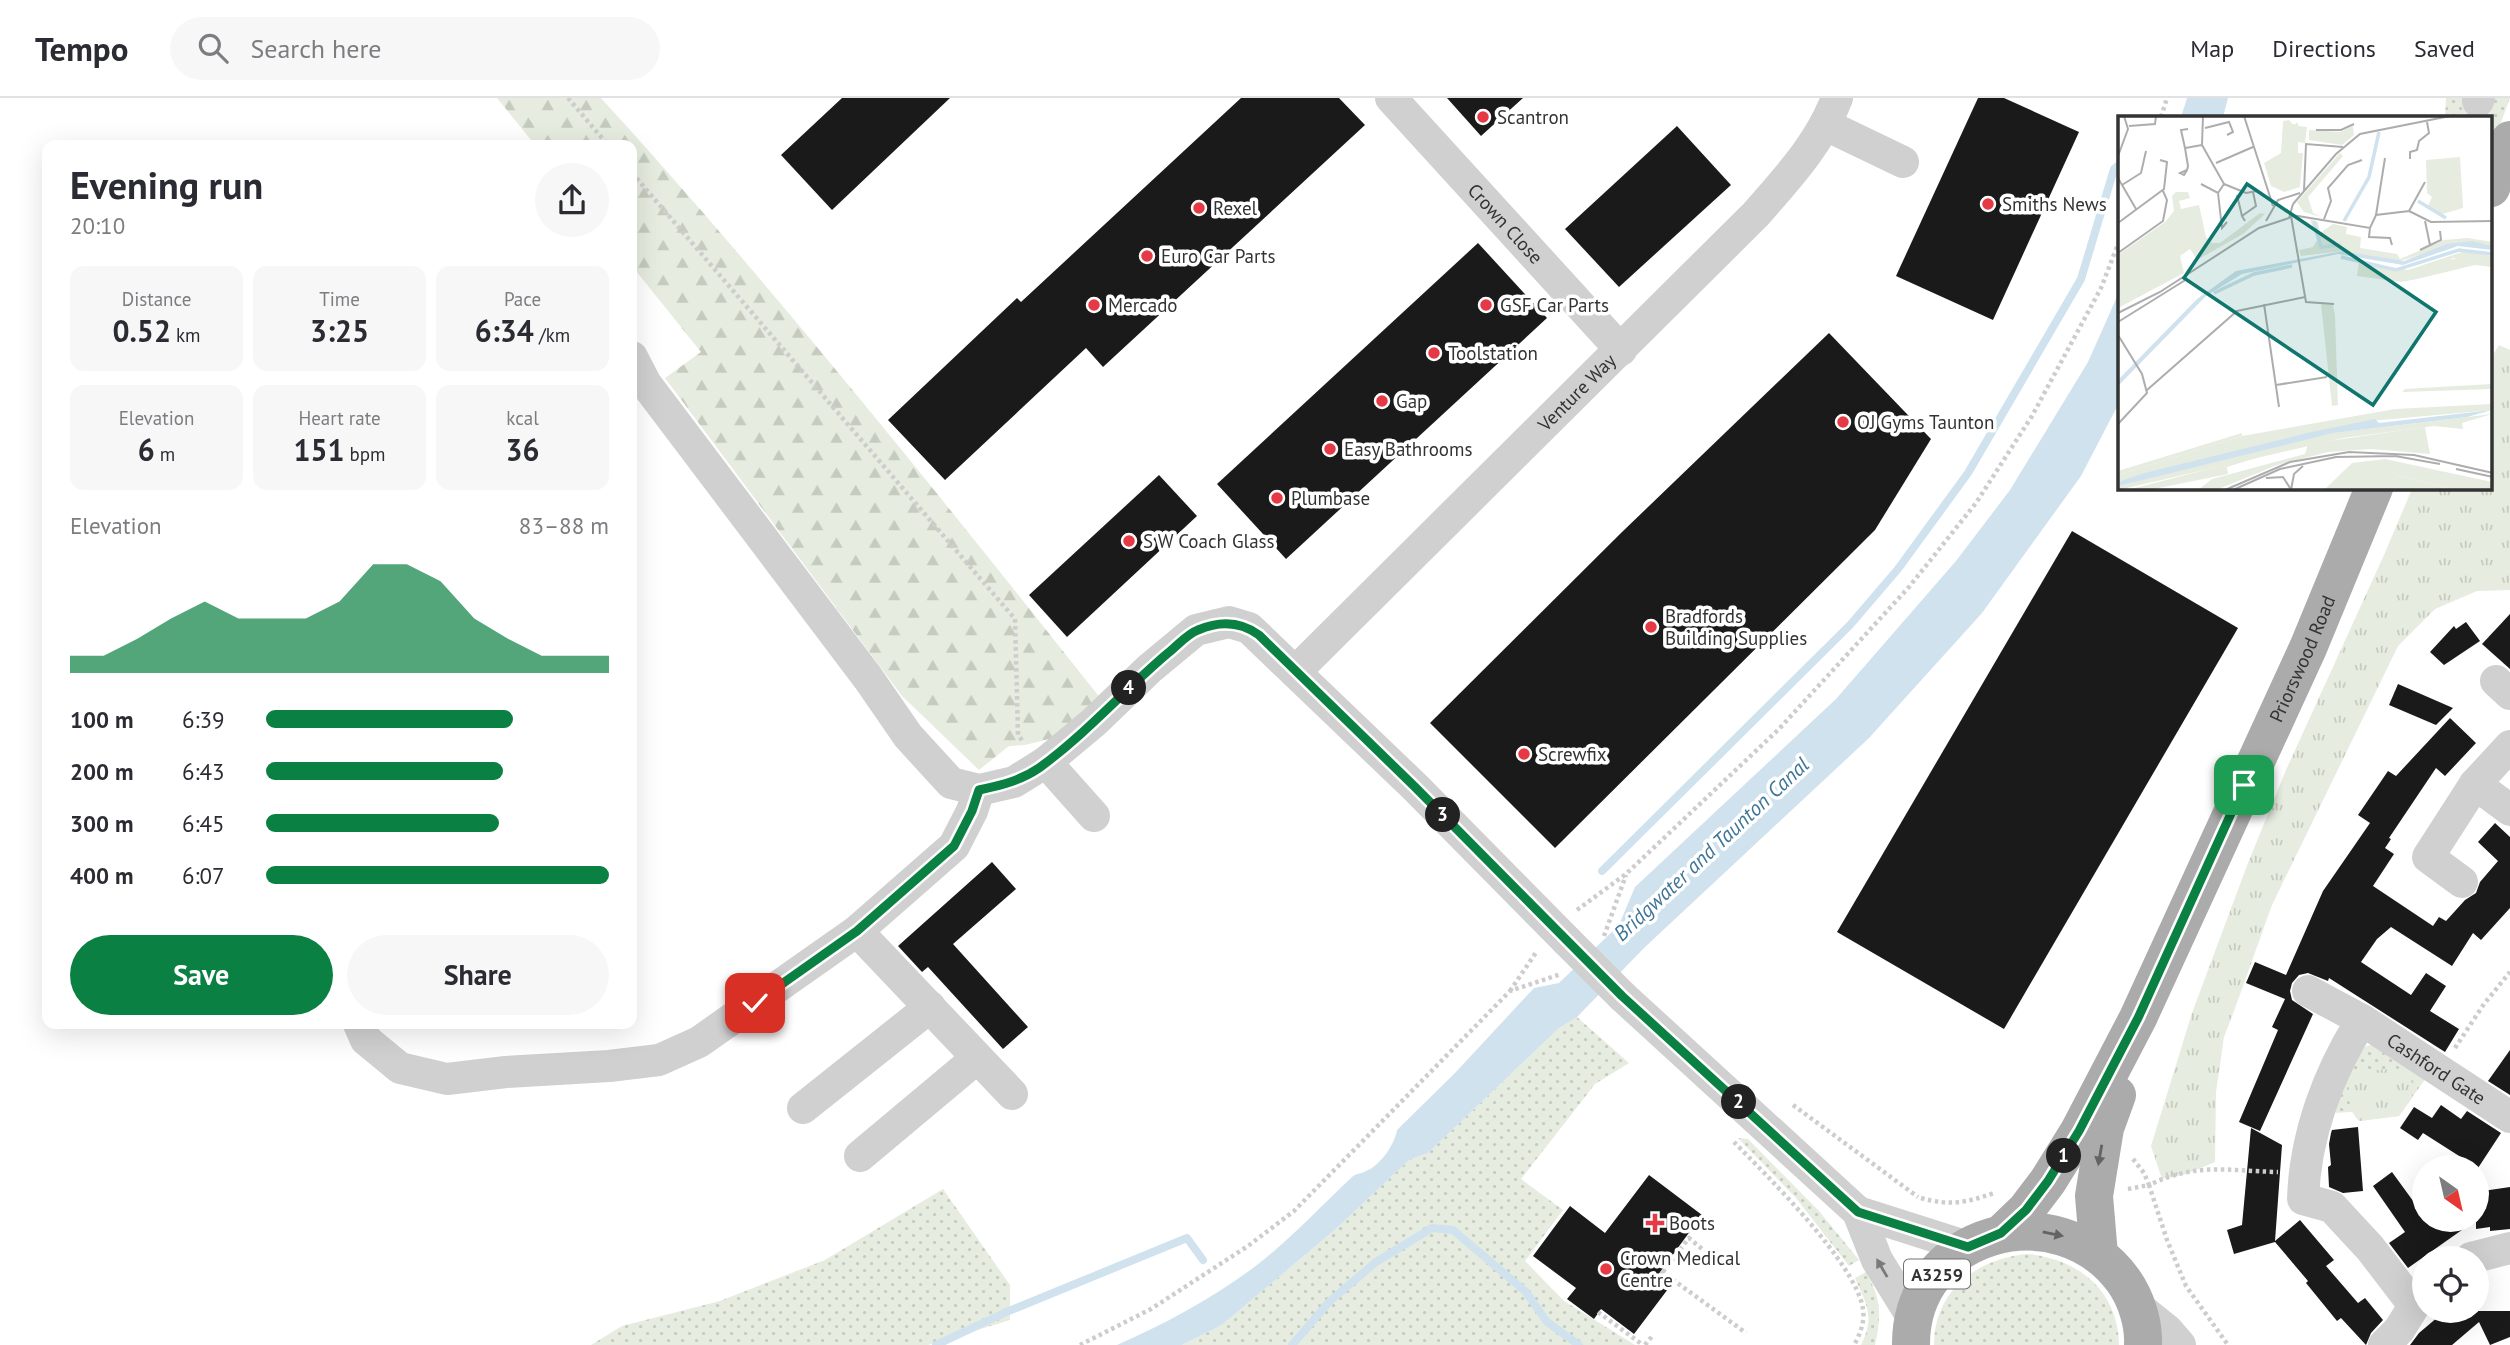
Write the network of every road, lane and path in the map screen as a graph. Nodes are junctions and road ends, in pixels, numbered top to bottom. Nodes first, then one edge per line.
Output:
1 (568, 98) edge
2 (1391, 98) edge
3 (2166, 98) edge
4 (1832, 112) edge
5 (2161, 116) edge
6 (604, 140) edge
7 (2510, 140) edge
8 (1903, 162) dead end
9 (637, 179) edge
10 (2492, 185) edge
11 (2118, 244) edge
12 (1621, 350) junction
13 (637, 373) edge
14 (2373, 490) edge
15 (1295, 672) junction
16 (2510, 746) edge
17 (1042, 765) junction
18 (2475, 784) junction
19 (979, 790) junction
20 (2510, 810) edge
21 (1094, 816) dead end
22 (1626, 874) junction
23 (2462, 882) dead end
24 (857, 931) junction
25 (1603, 938) dead end
26 (1563, 946) junction
27 (2510, 972) edge
28 (1510, 991) junction
29 (2308, 991) dead end
30 (930, 1007) junction
31 (2138, 1018) junction
32 (2362, 1020) junction
33 (361, 1029) edge
34 (977, 1058) junction
35 (2439, 1072) junction
36 (1012, 1094) dead end
37 (1793, 1105) dead end
38 (803, 1108) dead end
39 (2510, 1116) edge
40 (1725, 1133) dead end
41 (860, 1156) dead end
42 (2304, 1172) junction
43 (2149, 1185) junction
44 (2004, 1186) dead end
45 (2094, 1196) junction
46 (1858, 1212) junction
47 (1913, 1212) junction
48 (1985, 1240) junction
49 (2510, 1248) edge
50 (2489, 1253) edge
51 (2099, 1255) junction
52 (1713, 1258) dead end
53 (2412, 1290) edge
54 (2137, 1306) junction
55 (2412, 1309) edge
56 (1598, 1312) dead end
57 (1746, 1333) dead end
58 (1653, 1335) dead end
59 (1910, 1337) edge
60 (1080, 1345) edge
61 (1644, 1345) edge
62 (1854, 1345) edge
63 (2143, 1345) edge
64 (2180, 1345) edge
65 (2228, 1345) edge
66 (2385, 1345) edge

1 - 6 path
2 - 12 street, Crown Close
3 - 5 path
4 - 8 street
4 - 12 street, Venture Way
7 - 10 main road
9 - 17 path
11 - 22 path
12 - 15 street, Venture Way
13 - 19 street
14 - 31 main road, Priorswood Road / A3259
15 - 17 street
15 - 26 street
16 - 18 street
17 - 19 street
17 - 21 street
18 - 20 street
18 - 23 street
19 - 24 street
22 - 25 path
22 - 26 path
24 - 30 street
24 - 33 street
26 - 28 path
26 - 28 path
26 - 46 street, bridge
27 - 35 path
28 - 60 path
29 - 32 street, Cashford Gate
30 - 34 street
30 - 38 street
31 -> 45 main road, Priorswood Road / A3259
31 - 48 main road, Priorswood Road / A3259
32 - 35 street, Cashford Gate
32 - 42 street
34 - 36 street
34 - 41 street
35 - 39 street, Cashford Gate
37 - 47 path
40 - 62 path
42 - 43 path
42 - 53 street
43 - 45 path
43 - 65 path
44 - 47 path
45 - 51 main road, Priorswood Road / A3259
46 - 47 street
59 -> 46 street
47 - 48 street
48 -> 51 main road
48 - 59 main road, A3259
49 - 50 street
51 - 54 main road
52 - 57 path
54 - 63 main road
54 - 64 street
55 - 66 street
56 - 61 path
58 - 61 path

